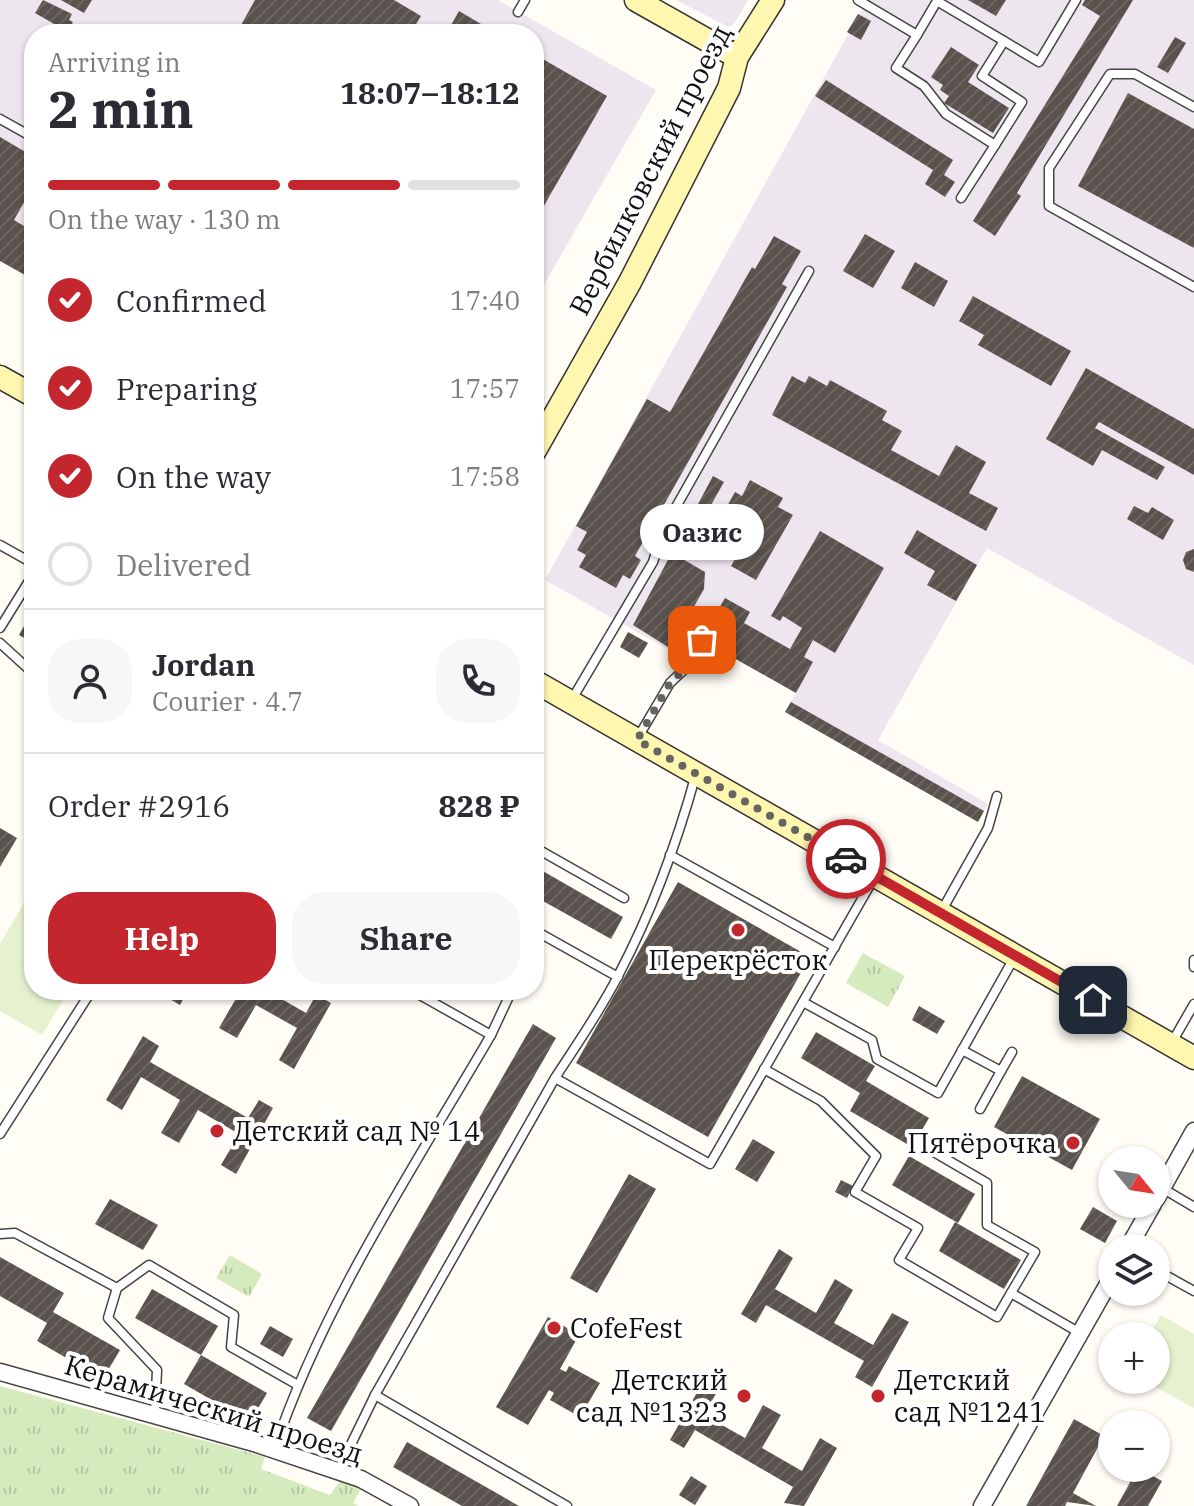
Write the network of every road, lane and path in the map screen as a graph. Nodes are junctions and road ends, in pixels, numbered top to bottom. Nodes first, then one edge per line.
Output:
1 (525, 0) edge
2 (636, 0) edge
3 (773, 0) edge
4 (858, 0) edge
5 (1076, 0) edge
6 (518, 12) dead end
7 (917, 35) junction
8 (1004, 41) junction
9 (737, 57) junction
10 (1194, 107) edge
11 (0, 119) edge
12 (24, 132) edge
13 (995, 145) junction
14 (961, 198) dead end
15 (809, 271) dead end
16 (1194, 287) edge
17 (0, 377) edge
18 (24, 390) edge
19 (544, 434) edge
20 (0, 545) edge
21 (24, 558) edge
22 (24, 589) edge
23 (705, 614) dead end
24 (0, 628) edge
25 (0, 643) edge
26 (24, 665) edge
27 (544, 687) edge
28 (571, 702) junction
29 (637, 740) junction
30 (696, 773) junction
31 (997, 796) dead end
32 (544, 853) edge
33 (670, 855) junction
34 (875, 876) junction
35 (624, 898) dead end
36 (940, 913) junction
37 (544, 935) edge
38 (835, 947) junction
39 (1016, 956) junction
40 (1194, 960) edge
41 (1194, 967) edge
42 (618, 977) junction
43 (86, 1000) edge
44 (429, 1000) edge
45 (507, 1000) edge
46 (803, 1002) junction
47 (1194, 1004) edge
48 (491, 1035) junction
49 (1171, 1044) junction
50 (962, 1050) junction
51 (1012, 1052) dead end
52 (1194, 1058) edge
53 (764, 1069) junction
54 (1001, 1071) junction
55 (555, 1078) junction
56 (980, 1109) dead end
57 (1194, 1131) edge
58 (0, 1134) edge
59 (927, 1148) dead end
60 (1170, 1174) edge
61 (1170, 1198) edge
62 (1194, 1207) edge
63 (0, 1234) edge
64 (1170, 1278) edge
65 (117, 1288) junction
66 (1194, 1291) edge
67 (1011, 1293) junction
68 (1098, 1302) edge
69 (1080, 1333) junction
70 (0, 1372) edge
71 (296, 1384) junction
72 (375, 1395) junction
73 (155, 1415) junction
74 (274, 1451) junction
75 (338, 1471) junction
76 (410, 1506) edge
77 (567, 1506) edge
78 (982, 1506) edge

1 - 6 lane
2 - 9 street
3 - 9 street, Вербилковский проезд
4 - 7 lane
5 - 8 lane
7 - 8 lane
7 - 13 lane
8 - 13 lane
9 - 19 street, Вербилковский проезд
10 - 16 lane
11 - 12 lane
13 - 14 lane
15 - 28 lane
17 - 18 street
20 - 21 lane
22 - 24 lane
23 - 29 lane
25 - 26 lane
27 - 28 street
28 - 29 street
29 - 30 street
30 - 33 lane
30 - 34 street
31 - 36 lane
32 - 35 lane
33 - 38 lane
33 - 42 lane
34 - 36 street
34 - 38 lane
36 - 39 street
37 - 42 lane
38 - 46 lane
39 - 49 street
39 - 50 lane
40 - 41 lane
42 - 55 lane
43 - 58 lane
44 - 48 lane
45 - 48 lane
46 - 50 lane
46 - 53 lane
47 - 49 lane
48 - 71 lane
49 - 52 street
50 - 54 lane
51 - 54 lane
53 - 55 lane
53 - 67 lane
54 - 56 lane
55 - 72 lane
57 - 60 street
59 - 67 lane
61 - 62 lane
63 - 65 lane
64 - 66 lane
65 - 71 lane
65 - 73 lane
67 - 69 lane
68 - 69 street
69 - 78 street
70 - 73 street, Керамический проезд
71 - 74 lane
72 - 75 lane
72 - 77 lane
73 - 74 street, Керамический проезд
74 - 75 street, Керамический проезд
75 - 76 street, Керамический проезд

